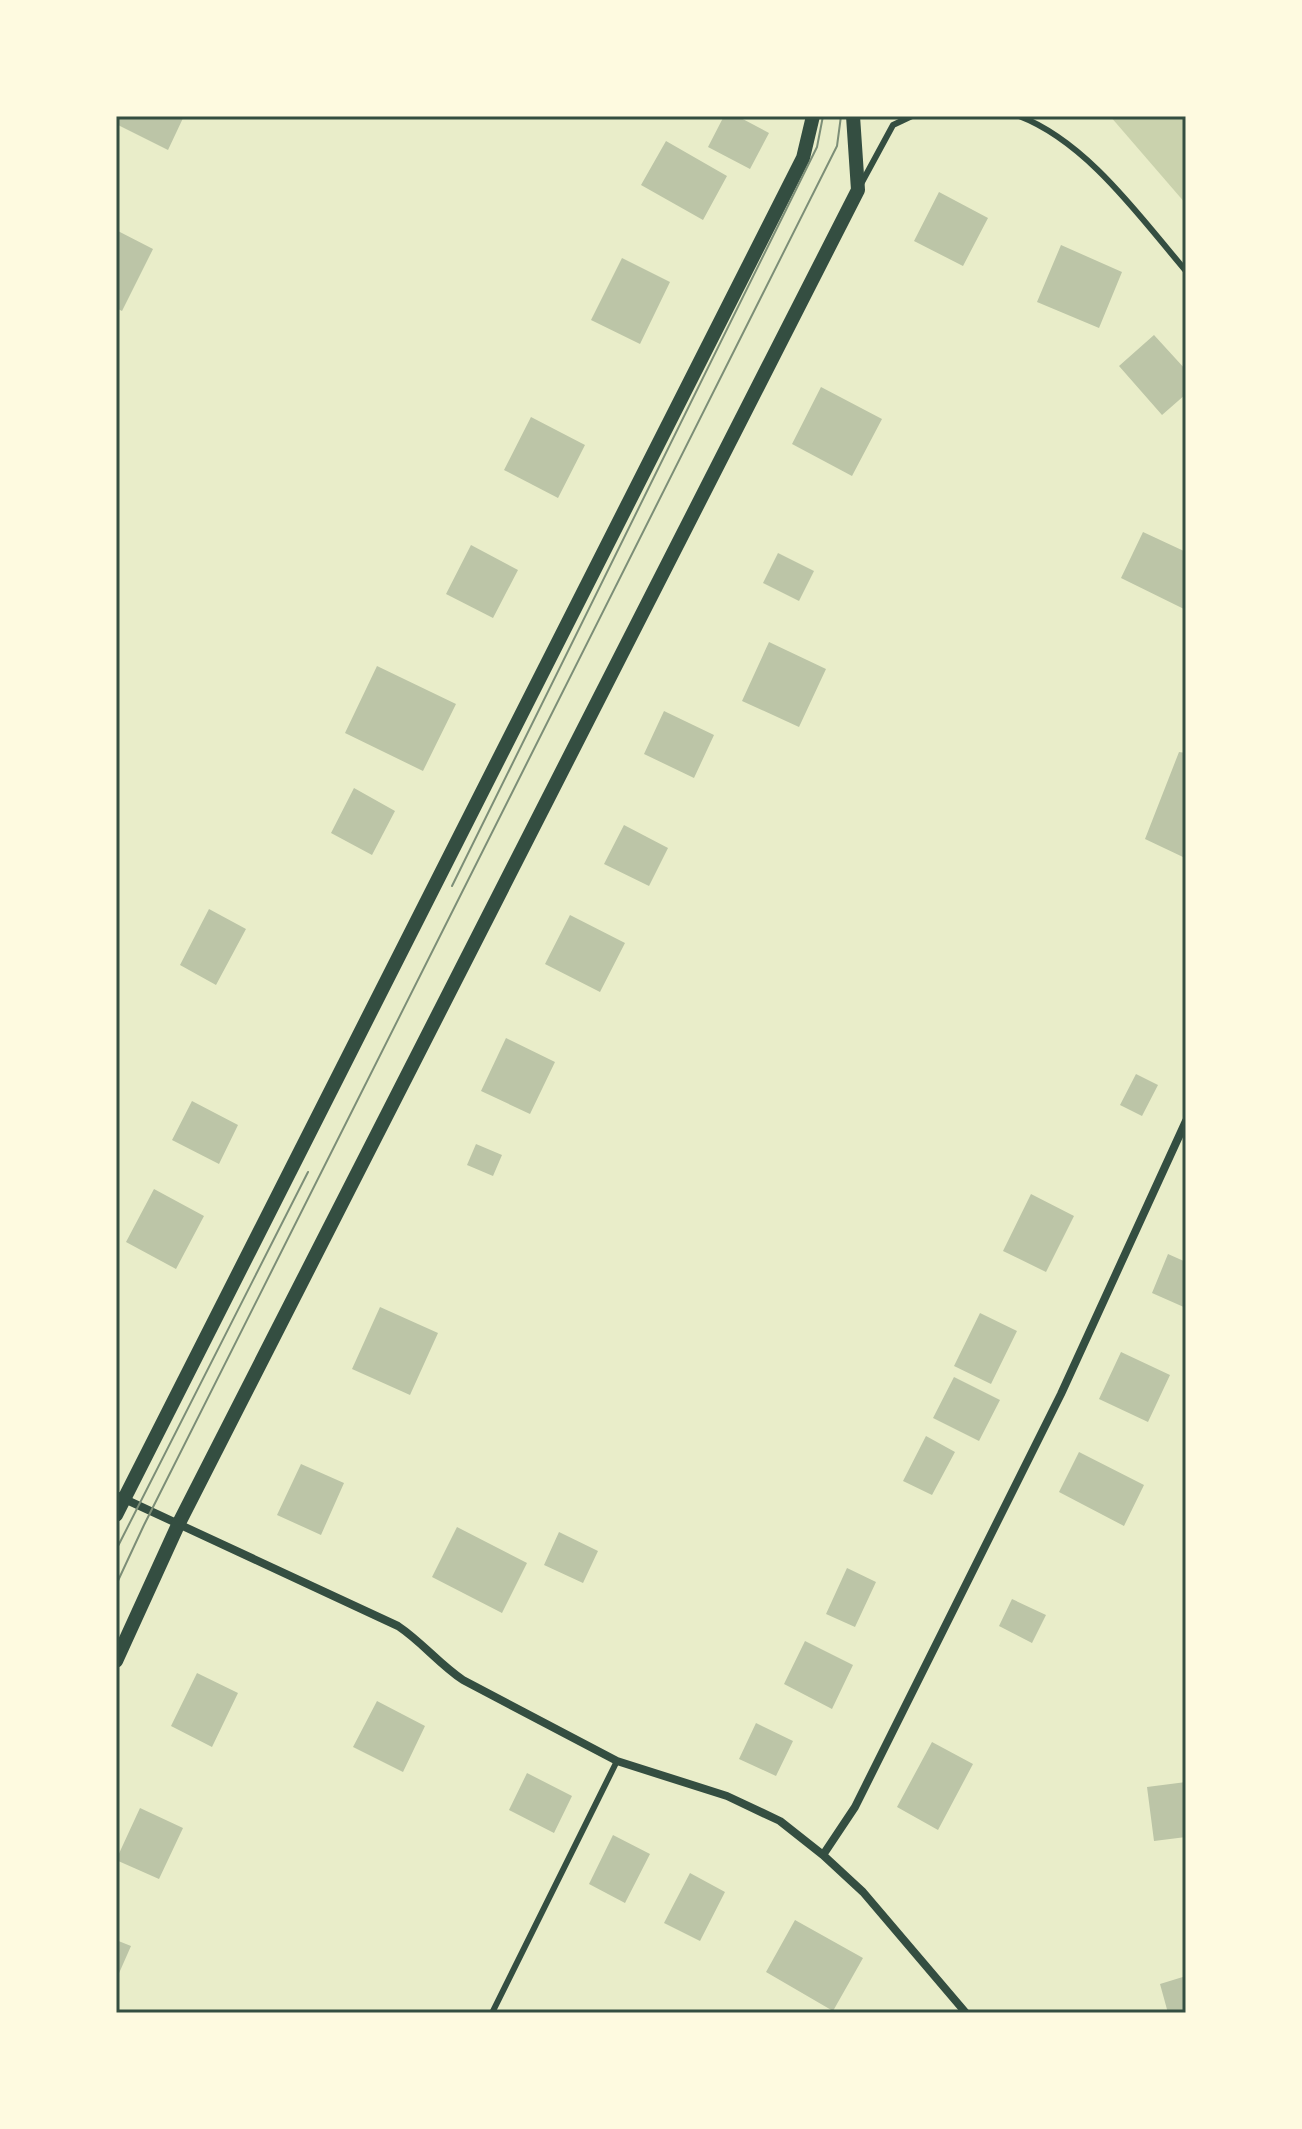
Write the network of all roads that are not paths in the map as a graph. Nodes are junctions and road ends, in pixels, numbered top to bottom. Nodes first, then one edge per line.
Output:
1 (813, 116) edge
2 (853, 116) edge
3 (912, 116) edge
4 (1019, 116) edge
5 (858, 190) junction
6 (1186, 271) edge
7 (1186, 1121) edge
8 (120, 1497) edge
9 (116, 1515) edge
10 (178, 1525) junction
11 (116, 1661) edge
12 (617, 1761) junction
13 (823, 1855) junction
14 (492, 2013) edge
15 (966, 2013) edge

1 - 8 street
2 - 5 street
3 - 5 lane
4 - 6 lane
5 - 10 street
7 - 13 street
8 - 9 street
8 - 10 street
10 - 11 street
10 - 12 street
12 - 13 street
12 - 14 lane
13 - 15 street

